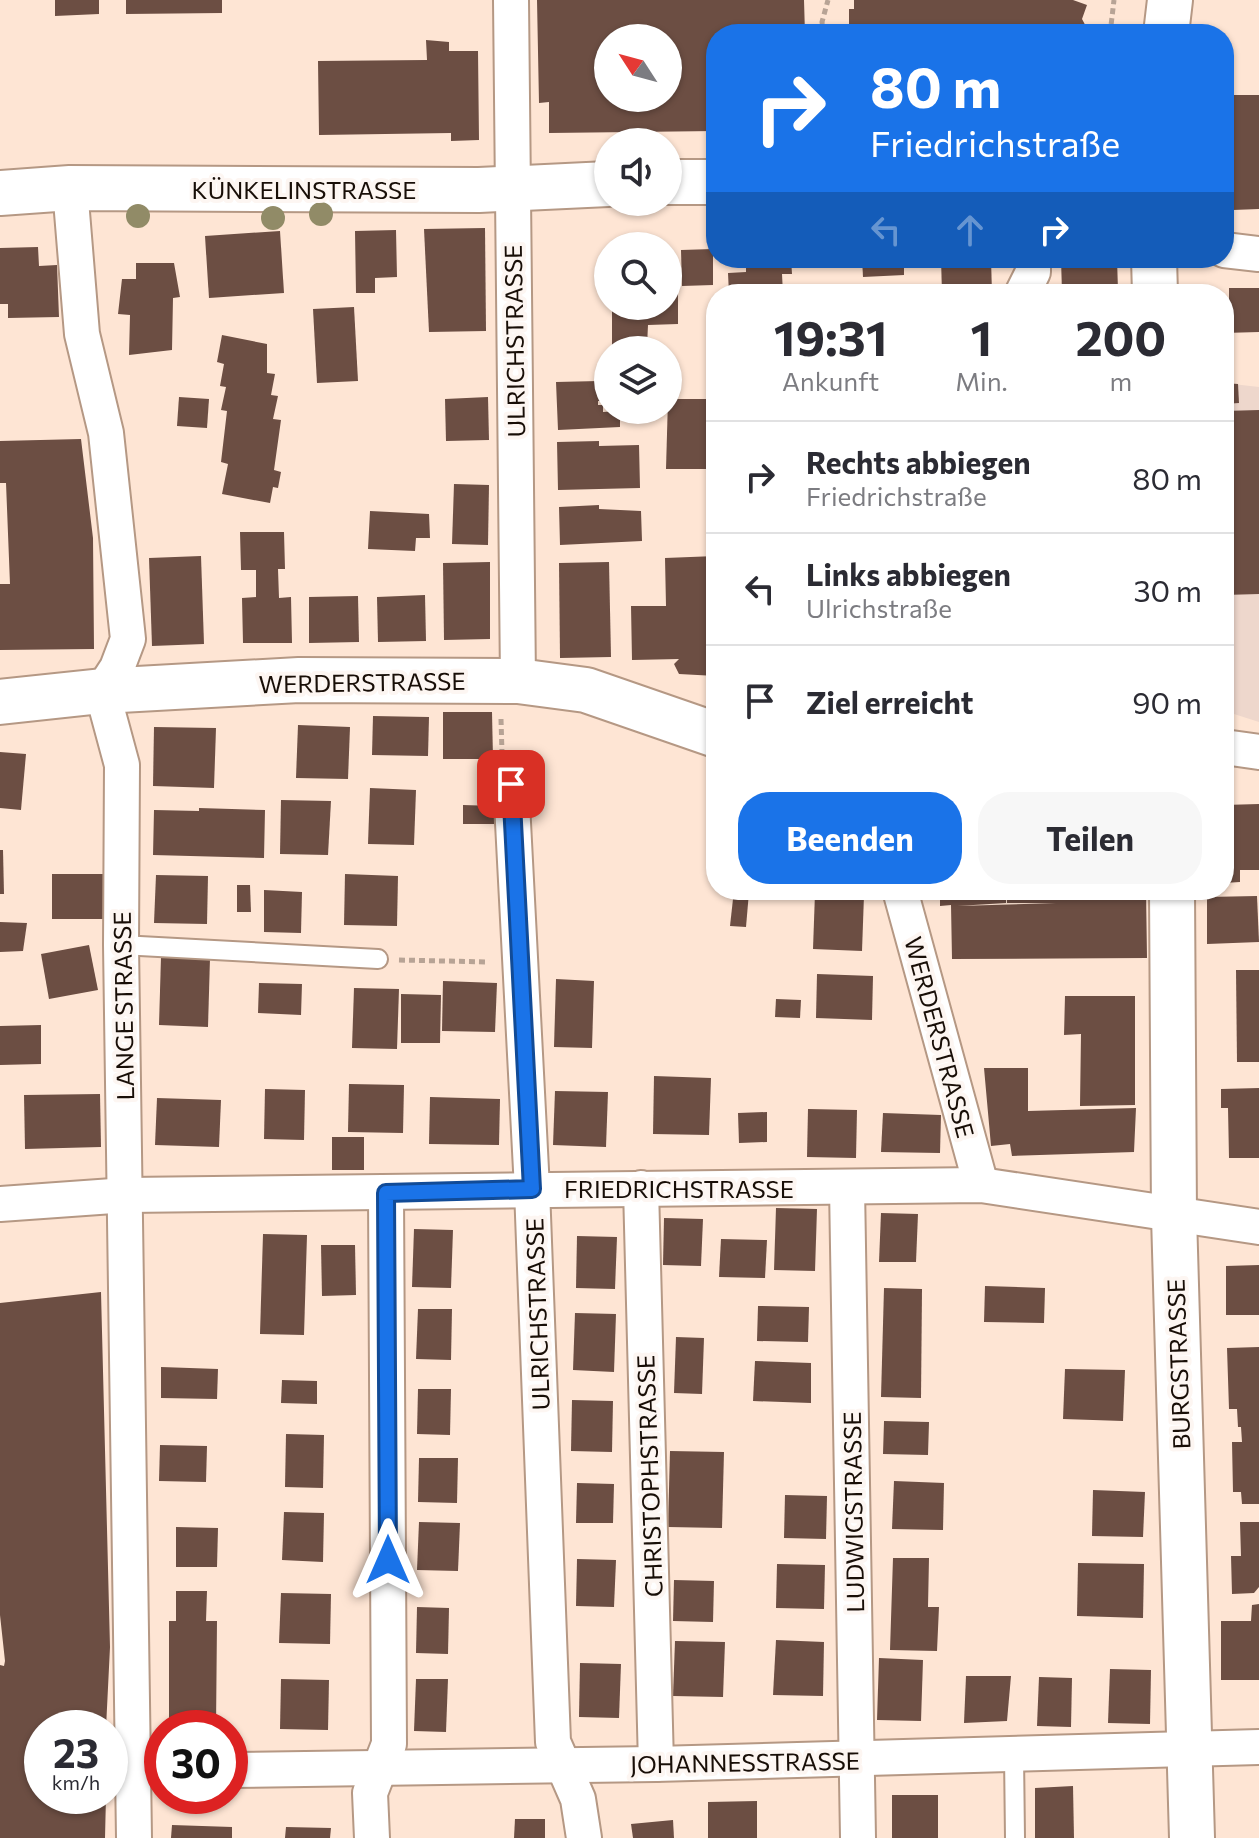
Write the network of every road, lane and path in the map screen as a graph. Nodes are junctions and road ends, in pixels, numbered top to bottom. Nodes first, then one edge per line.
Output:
1 (511, 0) edge
2 (828, 0) edge
3 (1114, 0) edge
4 (1170, 0) edge
5 (822, 24) edge
6 (1111, 24) edge
7 (1167, 24) edge
8 (682, 182) edge
9 (706, 182) edge
10 (594, 184) edge
11 (512, 187) junction
12 (70, 188) junction
13 (0, 193) edge
14 (1234, 251) edge
15 (1259, 254) edge
16 (509, 681) junction
17 (102, 691) junction
18 (0, 702) edge
19 (706, 732) edge
20 (1234, 748) edge
21 (1259, 752) edge
22 (511, 784) joint
23 (903, 900) edge
24 (1172, 900) edge
25 (121, 945) junction
26 (378, 959) joint
27 (522, 963) junction
28 (981, 1185) junction
29 (847, 1187) junction
30 (641, 1188) junction
31 (532, 1189) junction
32 (386, 1193) junction
33 (127, 1195) junction
34 (0, 1204) edge
35 (1174, 1216) junction
36 (1259, 1227) edge
37 (147, 1710) edge
38 (1188, 1747) junction
39 (1259, 1747) edge
40 (1014, 1755) junction
41 (858, 1760) junction
42 (656, 1764) junction
43 (565, 1766) junction
44 (379, 1769) junction
45 (248, 1770) edge
46 (144, 1793) edge
47 (134, 1838) edge
48 (372, 1838) edge
49 (584, 1838) edge
50 (858, 1838) edge
51 (1015, 1838) edge
52 (1192, 1838) edge

1 - 11 street, ULRICHSTRASSE
2 - 5 path
3 - 6 path
4 - 7 main road
8 - 9 main road
10 - 11 main road, KÜNKELINSTRASSE
11 - 12 main road, KÜNKELINSTRASSE
11 - 16 street, ULRICHSTRASSE
12 - 13 main road, KÜNKELINSTRASSE
12 - 17 street
14 - 15 street
16 - 17 main road, WERDERSTRASSE
16 - 19 main road, WERDERSTRASSE
16 - 22 path
17 - 18 main road, WERDERSTRASSE
17 - 25 street, LANGE STRASSE
20 - 21 street
22 - 27 street, ULRICHSTRASSE
23 - 28 street, WERDERSTRASSE
24 - 35 main road, BURGSTRASSE
25 - 26 lane
25 - 33 street, LANGE STRASSE
26 - 27 path
27 - 31 street, ULRICHSTRASSE
28 - 29 street, FRIEDRICHSTRASSE
28 - 35 street, FRIEDRICHSTRASSE
29 - 30 street, FRIEDRICHSTRASSE
29 - 41 street, LUDWIGSTRASSE
30 - 31 street, FRIEDRICHSTRASSE
30 - 42 street, CHRISTOPHSTRASSE
31 - 32 street, FRIEDRICHSTRASSE
31 - 43 street, ULRICHSTRASSE
32 - 33 street, FRIEDRICHSTRASSE
32 - 44 street
33 - 34 street, FRIEDRICHSTRASSE
33 - 37 street, LANGE STRASSE
35 - 36 street, FRIEDRICHSTRASSE
35 - 38 main road, BURGSTRASSE
38 - 39 street, JOHANNESSTRASSE
38 - 40 street, JOHANNESSTRASSE
38 - 52 main road, BURGSTRASSE
40 - 41 street, JOHANNESSTRASSE
40 - 51 lane
41 - 42 street, JOHANNESSTRASSE
41 - 50 street, LUDWIGSTRASSE
42 - 43 street, JOHANNESSTRASSE
43 - 44 street, JOHANNESSTRASSE
43 - 49 street, ULRICHSTRASSE
44 - 45 street, JOHANNESSTRASSE
44 - 48 street
46 - 47 street, LANGE STRASSE

